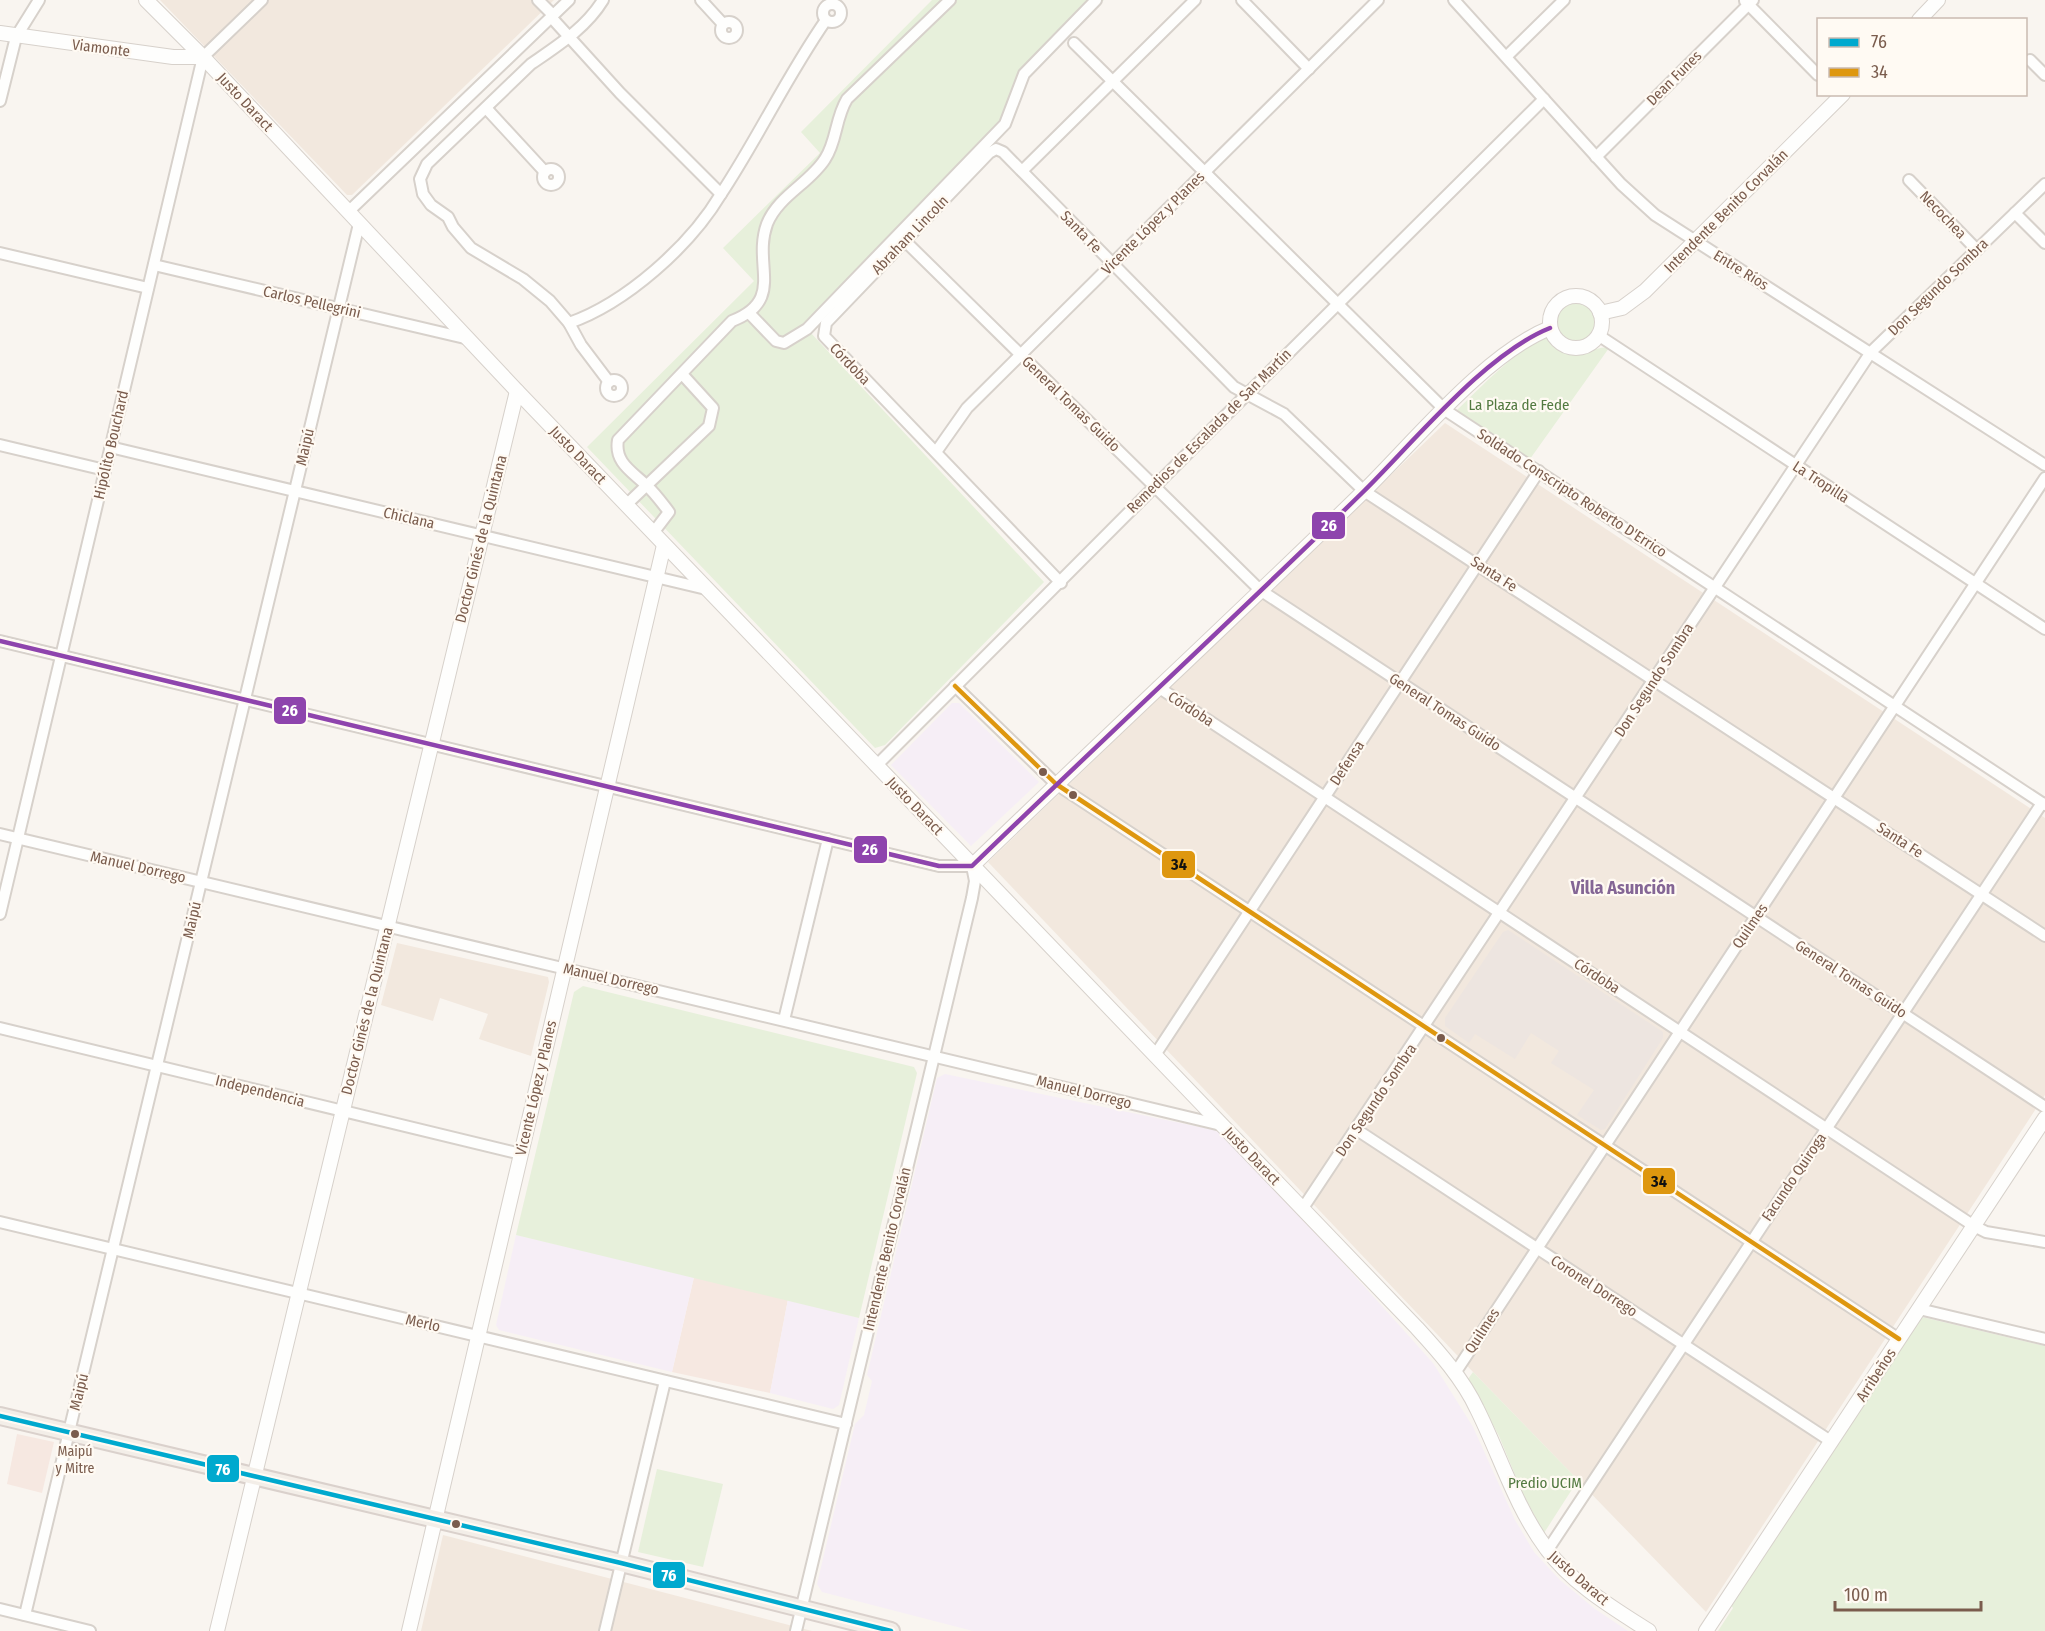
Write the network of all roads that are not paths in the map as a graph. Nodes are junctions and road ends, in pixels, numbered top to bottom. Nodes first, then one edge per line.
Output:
1 (39, 0) edge
2 (146, 0) edge
3 (262, 0) edge
4 (538, 0) edge
5 (569, 0) edge
6 (603, 0) edge
7 (700, 0) edge
8 (950, 0) edge
9 (1096, 0) edge
10 (1195, 0) edge
11 (1242, 0) edge
12 (1378, 0) edge
13 (1454, 0) edge
14 (1564, 0) edge
15 (1938, 0) edge
16 (1749, 1) edge
17 (840, 3) edge
18 (552, 16) junction
19 (1920, 18) edge
20 (723, 24) dead end
21 (0, 33) edge
22 (16, 37) junction
23 (568, 37) junction
24 (1074, 43) dead end
25 (1507, 56) junction
26 (203, 57) junction
27 (2030, 60) dead end
28 (1309, 69) junction
29 (1817, 74) edge
30 (2045, 75) edge
31 (1112, 82) junction
32 (1840, 96) edge
33 (1544, 99) junction
34 (0, 101) edge
35 (486, 108) junction
36 (996, 149) joint
37 (1596, 157) junction
38 (1022, 171) junction
39 (545, 172) dead end
40 (1203, 174) junction
41 (1909, 180) dead end
42 (2045, 184) edge
43 (721, 195) junction
44 (348, 212) junction
45 (2015, 213) junction
46 (359, 224) junction
47 (905, 241) junction
48 (1697, 242) junction
49 (2045, 243) edge
50 (1977, 250) junction
51 (0, 253) edge
52 (1112, 264) junction
53 (154, 265) junction
54 (148, 288) junction
55 (1336, 303) junction
56 (339, 309) junction
57 (1600, 313) junction
58 (750, 314) junction
59 (569, 323) junction
60 (826, 323) joint
61 (1550, 328) junction
62 (1598, 335) junction
63 (470, 340) junction
64 (1871, 352) junction
65 (1021, 355) junction
66 (682, 374) junction
67 (609, 382) dead end
68 (517, 391) junction
69 (1245, 394) junction
70 (1445, 410) junction
71 (0, 445) edge
72 (110, 447) junction
73 (936, 452) junction
74 (2045, 465) edge
75 (1797, 466) junction
76 (105, 470) junction
77 (1539, 471) junction
78 (2045, 478) edge
79 (647, 485) junction
80 (1155, 486) junction
81 (295, 491) junction
82 (1364, 491) junction
83 (626, 505) junction
84 (653, 533) junction
85 (482, 536) junction
86 (664, 545) junction
87 (1478, 564) junction
88 (656, 577) junction
89 (1061, 583) junction
90 (1975, 583) junction
91 (1715, 588) junction
92 (707, 589) junction
93 (1260, 590) junction
94 (2045, 629) edge
95 (0, 641) edge
96 (61, 656) junction
97 (1655, 679) junction
98 (1400, 683) junction
99 (955, 686) junction
100 (1158, 687) junction
101 (245, 699) junction
102 (1895, 706) junction
103 (432, 744) junction
104 (876, 766) junction
105 (1056, 784) junction
106 (608, 786) junction
107 (1325, 797) junction
108 (1836, 798) junction
109 (1577, 799) junction
110 (2044, 804) edge
111 (0, 834) edge
112 (18, 838) junction
113 (828, 839) junction
114 (972, 866) junction
115 (201, 882) junction
116 (1982, 894) junction
117 (1250, 911) junction
118 (1501, 913) junction
119 (0, 914) edge
120 (1756, 917) junction
121 (388, 926) junction
122 (2045, 936) edge
123 (564, 968) junction
124 (1903, 1013) junction
125 (784, 1020) junction
126 (1425, 1027) junction
127 (0, 1028) edge
128 (1681, 1031) junction
129 (1155, 1055) junction
130 (934, 1056) junction
131 (157, 1066) junction
132 (2045, 1107) edge
133 (343, 1111) junction
134 (2045, 1118) edge
135 (1222, 1125) junction
136 (1827, 1127) junction
137 (1357, 1130) junction
138 (1605, 1145) junction
139 (520, 1154) junction
140 (1302, 1208) junction
141 (0, 1222) edge
142 (1974, 1226) junction
143 (1751, 1241) junction
144 (2045, 1242) edge
145 (1536, 1248) junction
146 (113, 1249) junction
147 (299, 1293) junction
148 (1919, 1309) junction
149 (479, 1336) junction
150 (1899, 1339) junction
151 (2045, 1339) edge
152 (1683, 1344) junction
153 (1455, 1373) junction
154 (665, 1381) junction
155 (0, 1416) edge
156 (846, 1424) junction
157 (69, 1433) junction
158 (1832, 1442) junction
159 (255, 1477) junction
160 (436, 1520) junction
161 (1547, 1551) junction
162 (621, 1563) junction
163 (802, 1608) junction
164 (0, 1609) edge
165 (25, 1615) junction
166 (90, 1631) edge
167 (217, 1631) edge
168 (409, 1631) edge
169 (605, 1631) edge
170 (796, 1631) edge
171 (891, 1631) edge
172 (1649, 1631) edge
173 (1706, 1631) edge

1 - 22 street
2 - 26 street, Justo Daract
3 - 26 street
4 - 18 street
5 - 18 street
6 - 23 street
7 - 20 street
8 - 58 street
9 - 58 street
10 - 31 street
11 - 28 street
12 - 28 street, Vicente López y Planes
13 - 25 street, Entre Ríos
14 - 25 street
15 - 19 street
16 - 29 street
16 - 37 street, Dean Funes
17 - 43 street
18 - 23 street
18 - 44 street
21 - 22 street, Viamonte
22 - 26 street, Viamonte
22 - 34 street
23 - 35 street
23 - 43 street
24 - 31 street, Soldado Conscripto Roberto D'Errico
25 - 33 street, Entre Ríos
26 - 44 street, Justo Daract
26 - 53 street, Hipólito Bouchard
27 - 30 street
28 - 40 street, Vicente López y Planes
31 - 38 street
31 - 40 street, Soldado Conscripto Roberto D'Errico
32 - 48 street, Intendente Benito Corvalán
33 - 37 street, Entre Ríos
33 - 55 street, Remedios de Escalada de San Martín
35 - 39 street
35 - 59 street
36 - 38 street, Santa Fe
36 - 47 street, Abraham Lincoln
37 - 48 street, Entre Ríos
38 - 52 street, Santa Fe
40 - 52 street, Vicente López y Planes
40 - 55 street, Soldado Conscripto Roberto D'Errico
41 - 50 street, Necochea
42 - 45 street, Don Segundo Sombra
43 - 59 street
44 - 46 street, Justo Daract
45 - 49 street
45 - 50 street, Don Segundo Sombra
46 - 56 street, Maipú
46 - 63 street, Justo Daract
47 - 60 street, Abraham Lincoln
47 - 65 street, General Tomas Guido
48 - 57 street, Intendente Benito Corvalán
48 - 64 street, Entre Ríos
50 - 64 street, Don Segundo Sombra
51 - 54 street
52 - 65 street, Vicente López y Planes
52 - 69 street, Santa Fe
53 - 54 street, Hipólito Bouchard
53 - 56 street, Carlos Pellegrini
54 - 72 street, Hipólito Bouchard
55 - 69 street, Remedios de Escalada de San Martín
55 - 70 street, Soldado Conscripto Roberto D'Errico
56 - 63 street, Carlos Pellegrini
56 - 81 street, Maipú
57 - 61 street
57 - 62 street
58 - 66 street
59 - 67 street
60 - 73 street, Córdoba
61 - 62 street
61 - 70 street
62 - 75 street, La Tropilla
63 - 68 street, Justo Daract
64 - 74 street, Entre Ríos
64 - 75 street, Don Segundo Sombra
65 - 73 street, Vicente López y Planes
65 - 80 street, General Tomas Guido
66 - 79 street
66 - 79 street
68 - 83 street, Justo Daract
68 - 85 street, Doctor Ginés de la Quintana
69 - 80 street, Remedios de Escalada de San Martín
69 - 82 street, Santa Fe
70 - 77 street, Soldado Conscripto Roberto D'Errico
70 - 82 street
71 - 76 street
72 - 76 street, Hipólito Bouchard
72 - 81 street, Chiclana
73 - 89 street, Córdoba
75 - 90 street, La Tropilla
75 - 91 street, Don Segundo Sombra
76 - 96 street, Hipólito Bouchard
77 - 87 street, Defensa
77 - 91 street, Soldado Conscripto Roberto D'Errico
78 - 90 street, Quilmes
79 - 83 street
79 - 84 street
80 - 89 street, Remedios de Escalada de San Martín
80 - 93 street, General Tomas Guido
81 - 85 street, Chiclana
81 - 101 street, Maipú
82 - 87 street, Santa Fe
82 - 93 street
83 - 84 street, Justo Daract
84 - 86 street, Justo Daract
85 - 88 street, Chiclana
85 - 103 street, Doctor Ginés de la Quintana
86 - 88 street, Vicente López y Planes
86 - 92 street, Justo Daract
87 - 97 street, Santa Fe
87 - 98 street, Defensa
88 - 92 street, Chiclana
88 - 106 street, Vicente López y Planes
89 - 99 street, Remedios de Escalada de San Martín
90 - 94 street, La Tropilla
90 - 102 street, Quilmes
91 - 97 street, Don Segundo Sombra
91 - 102 street, Soldado Conscripto Roberto D'Errico
92 - 104 street, Justo Daract
93 - 98 street, General Tomas Guido
93 - 100 street
95 - 96 street
96 - 101 street
96 - 112 street, Hipólito Bouchard
97 - 108 street, Santa Fe
97 - 109 street, Don Segundo Sombra
98 - 107 street, Defensa
98 - 109 street, General Tomas Guido
99 - 104 street, Remedios de Escalada de San Martín
99 - 105 street
100 - 105 street
100 - 107 street, Córdoba
101 - 103 street
101 - 115 street, Maipú
102 - 108 street, Quilmes
102 - 110 street, Soldado Conscripto Roberto D'Errico
103 - 106 street
103 - 121 street, Doctor Ginés de la Quintana
104 - 114 street, Justo Daract
105 - 114 street
105 - 117 street
106 - 113 street
106 - 123 street, Vicente López y Planes
107 - 117 street, Defensa
107 - 118 street, Córdoba
108 - 116 street, Santa Fe
108 - 120 street, Quilmes
109 - 118 street, Don Segundo Sombra
109 - 120 street, General Tomas Guido
110 - 116 street, Facundo Quiroga
111 - 112 street, Manuel Dorrego
112 - 115 street, Manuel Dorrego
112 - 119 street, Hipólito Bouchard
113 - 114 street
113 - 125 street
114 - 129 street, Justo Daract
114 - 130 street, Intendente Benito Corvalán
115 - 121 street, Manuel Dorrego
115 - 131 street, Maipú
116 - 122 street, Santa Fe
116 - 124 street, Facundo Quiroga
117 - 126 street
117 - 129 street, Defensa
118 - 126 street, Don Segundo Sombra
118 - 128 street, Córdoba
120 - 124 street, General Tomas Guido
120 - 128 street, Quilmes
121 - 123 street, Manuel Dorrego
121 - 133 street, Doctor Ginés de la Quintana
123 - 125 street, Manuel Dorrego
123 - 139 street, Vicente López y Planes
124 - 132 street, General Tomas Guido
124 - 136 street, Facundo Quiroga
125 - 130 street, Manuel Dorrego
126 - 137 street, Don Segundo Sombra
126 - 138 street
127 - 131 street, Independencia
128 - 136 street, Córdoba
128 - 138 street, Quilmes
129 - 135 street, Justo Daract
130 - 135 street, Manuel Dorrego
130 - 156 street, Intendente Benito Corvalán
131 - 133 street, Independencia
131 - 146 street, Maipú
133 - 139 street, Independencia
133 - 147 street, Doctor Ginés de la Quintana
134 - 142 street, Arribeños
135 - 140 street, Justo Daract
136 - 142 street, Córdoba
136 - 143 street, Facundo Quiroga
137 - 140 street, Don Segundo Sombra
137 - 145 street, Coronel Dorrego
138 - 143 street
138 - 145 street, Quilmes
139 - 149 street, Vicente López y Planes
140 - 153 street, Justo Daract
141 - 146 street, Merlo
142 - 144 street, Córdoba
142 - 148 street, Arribeños
143 - 150 street
143 - 152 street, Facundo Quiroga
145 - 152 street, Coronel Dorrego
145 - 153 street, Quilmes
146 - 147 street, Merlo
146 - 157 street, Maipú
147 - 149 street, Merlo
147 - 159 street, Doctor Ginés de la Quintana
148 - 150 street, Arribeños
148 - 151 street
149 - 154 street, Merlo
149 - 160 street, Vicente López y Planes
150 - 158 street, Arribeños
152 - 158 street, Coronel Dorrego
152 - 161 street, Facundo Quiroga
153 - 161 street, Justo Daract
154 - 156 street, Merlo
154 - 162 street
155 - 157 main road
156 - 163 street, Intendente Benito Corvalán
157 - 159 main road
157 - 165 street, Maipú
158 - 173 street, Arribeños
159 - 160 main road
159 - 167 street, Doctor Ginés de la Quintana
160 - 162 main road
160 - 168 street, Vicente López y Planes
161 - 172 street, Justo Daract
162 - 163 main road
162 - 169 street
163 - 170 street, Intendente Benito Corvalán
163 - 171 main road
164 - 165 street
165 - 166 street

